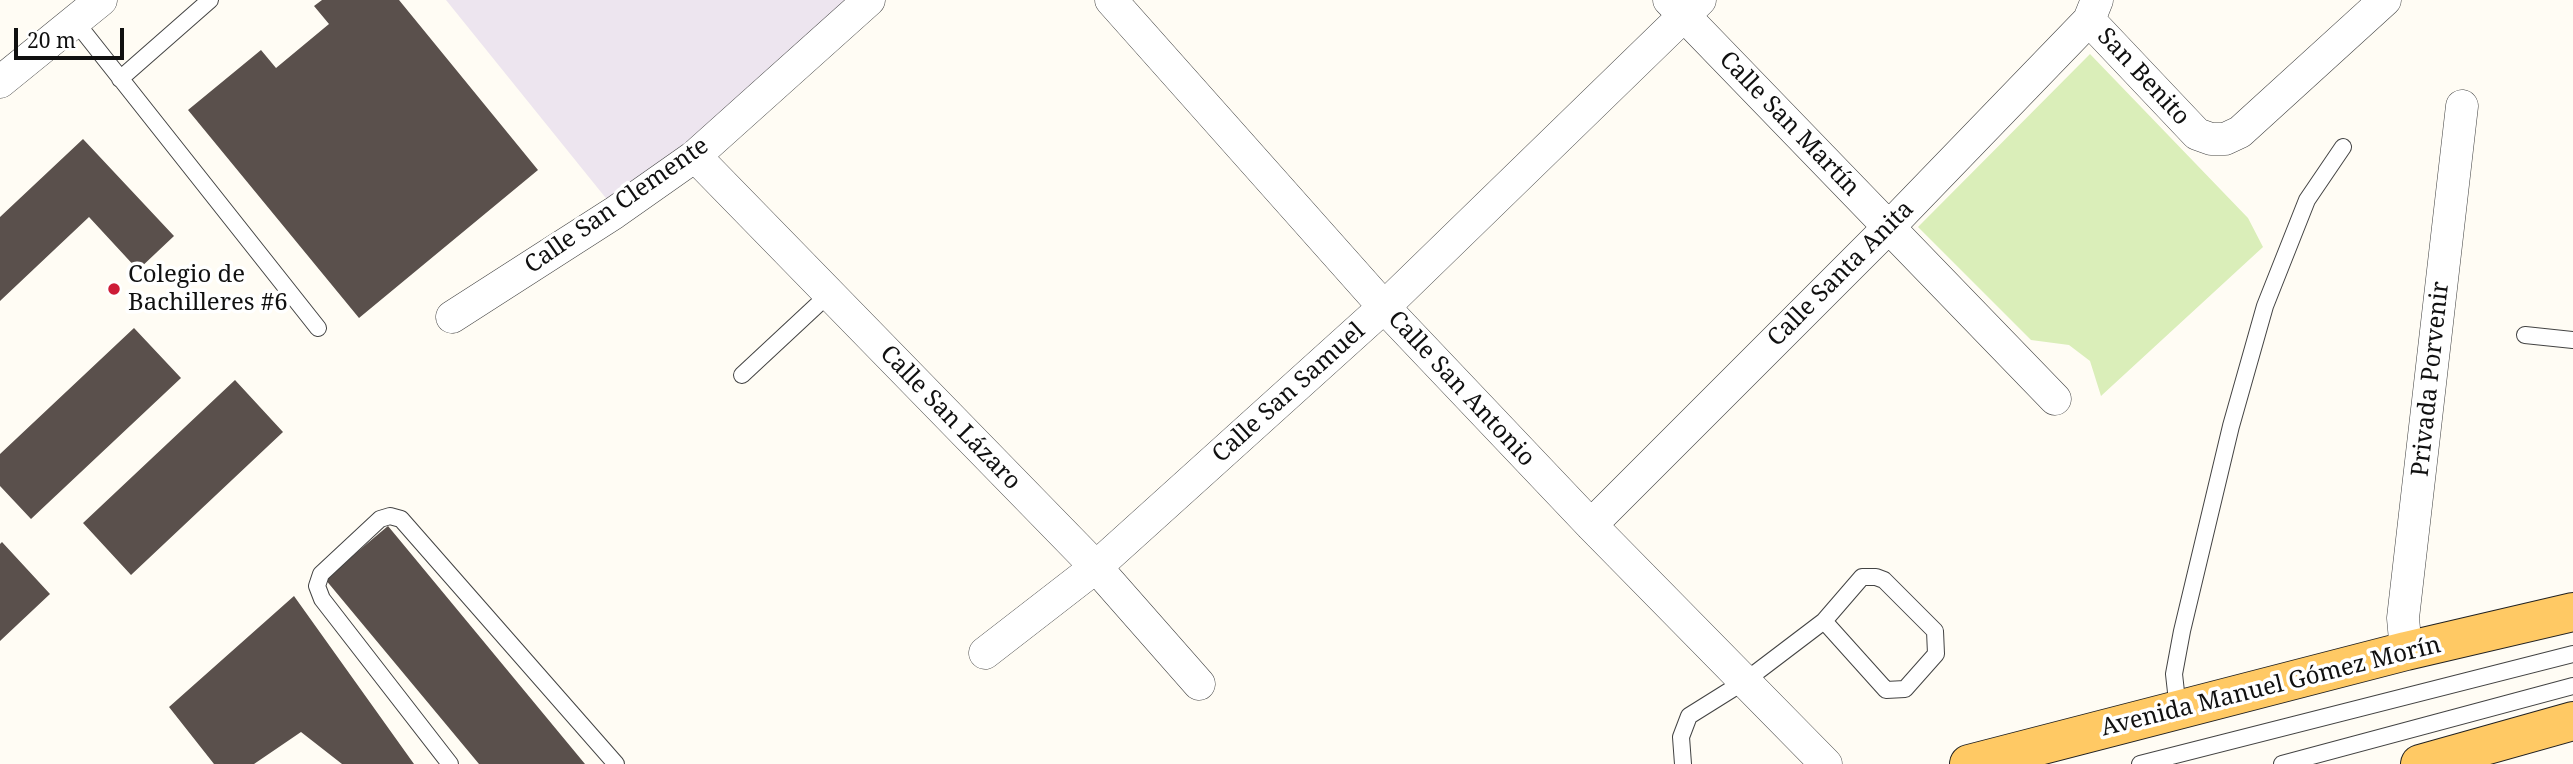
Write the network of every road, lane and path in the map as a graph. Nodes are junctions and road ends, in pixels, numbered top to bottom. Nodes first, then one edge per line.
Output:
1 (101, 0) edge
2 (210, 0) edge
3 (869, 0) edge
4 (1111, 0) edge
5 (2385, 0) edge
6 (1684, 5) edge
7 (2093, 10) edge
8 (75, 21) junction
9 (120, 79) junction
10 (0, 82) edge
11 (2462, 106) dead end
12 (2343, 147) dead end
13 (695, 156) junction
14 (1889, 227) junction
15 (829, 294) junction
16 (1384, 307) junction
17 (452, 317) dead end
18 (318, 328) dead end
19 (2525, 335) dead end
20 (2573, 340) edge
21 (742, 375) dead end
22 (2055, 399) dead end
23 (1591, 525) junction
24 (1096, 568) junction
25 (2573, 612) edge
26 (1824, 621) junction
27 (2406, 651) junction
28 (985, 653) dead end
29 (2573, 654) edge
30 (1745, 681) junction
31 (1199, 684) dead end
32 (2573, 686) edge
33 (2178, 710) junction
34 (2573, 721) edge
35 (450, 764) edge
36 (616, 764) edge
37 (1683, 764) edge
38 (1826, 764) edge
39 (1969, 764) edge
40 (2140, 764) edge
41 (2283, 764) edge
42 (2420, 764) edge

1 - 8 street
2 - 9 lane
3 - 13 street, Calle San Clemente
4 - 16 street, Calle San Antonio
5 - 7 street, San Benito
6 - 14 street, Calle San Martín
6 - 16 street, Calle San Samuel
7 - 14 street, Calle Santa Anita
8 - 9 lane
8 - 10 street
9 - 18 lane
11 - 27 street, Privada Porvenir
12 - 33 lane
13 - 15 street, Calle San Lázaro
13 - 17 street, Calle San Clemente
14 - 22 street, Calle San Martín
14 - 23 street, Calle Santa Anita
15 - 21 lane
15 - 24 street, Calle San Lázaro
16 - 23 street, Calle San Antonio
16 - 24 street, Calle San Samuel
19 - 20 lane
23 - 30 street, Calle San Antonio
24 - 28 street, Calle San Samuel
24 - 31 street, Calle San Lázaro
25 - 27 main road, Avenida Manuel Gómez Morín
26 - 26 lane
26 - 30 lane
27 - 33 main road, Avenida Manuel Gómez Morín
29 - 40 lane
30 - 37 lane
30 - 38 street, Calle San Antonio
32 - 41 lane
33 - 39 main road, Avenida Manuel Gómez Morín
34 - 42 main road
35 - 36 lane

